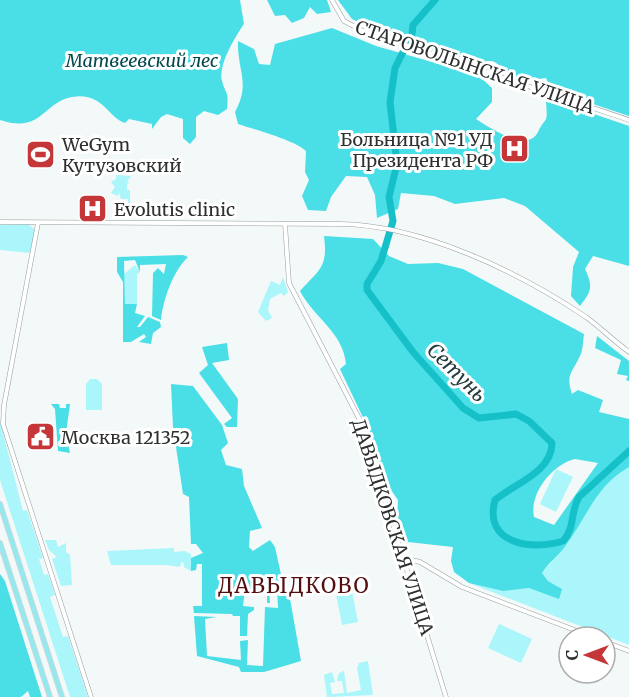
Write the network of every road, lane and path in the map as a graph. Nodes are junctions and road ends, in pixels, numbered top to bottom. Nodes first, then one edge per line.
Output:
1 (332, 0) edge
2 (629, 120) edge
3 (0, 222) edge
4 (38, 223) junction
5 (285, 224) junction
6 (629, 352) edge
7 (0, 504) edge
8 (0, 543) edge
9 (404, 558) junction
10 (561, 625) edge
11 (50, 697) edge
12 (62, 697) edge
13 (92, 697) edge
14 (446, 697) edge

1 - 2 street, СТАРОВОЛЫНСКАЯ УЛИЦА
3 - 4 street
4 - 5 street
4 - 13 street
5 - 6 street
5 - 9 street, ДАВЫДКОВСКАЯ УЛИЦА
7 - 12 main road
8 - 11 main road
9 - 10 street
9 - 14 street, ДАВЫДКОВСКАЯ УЛИЦА

